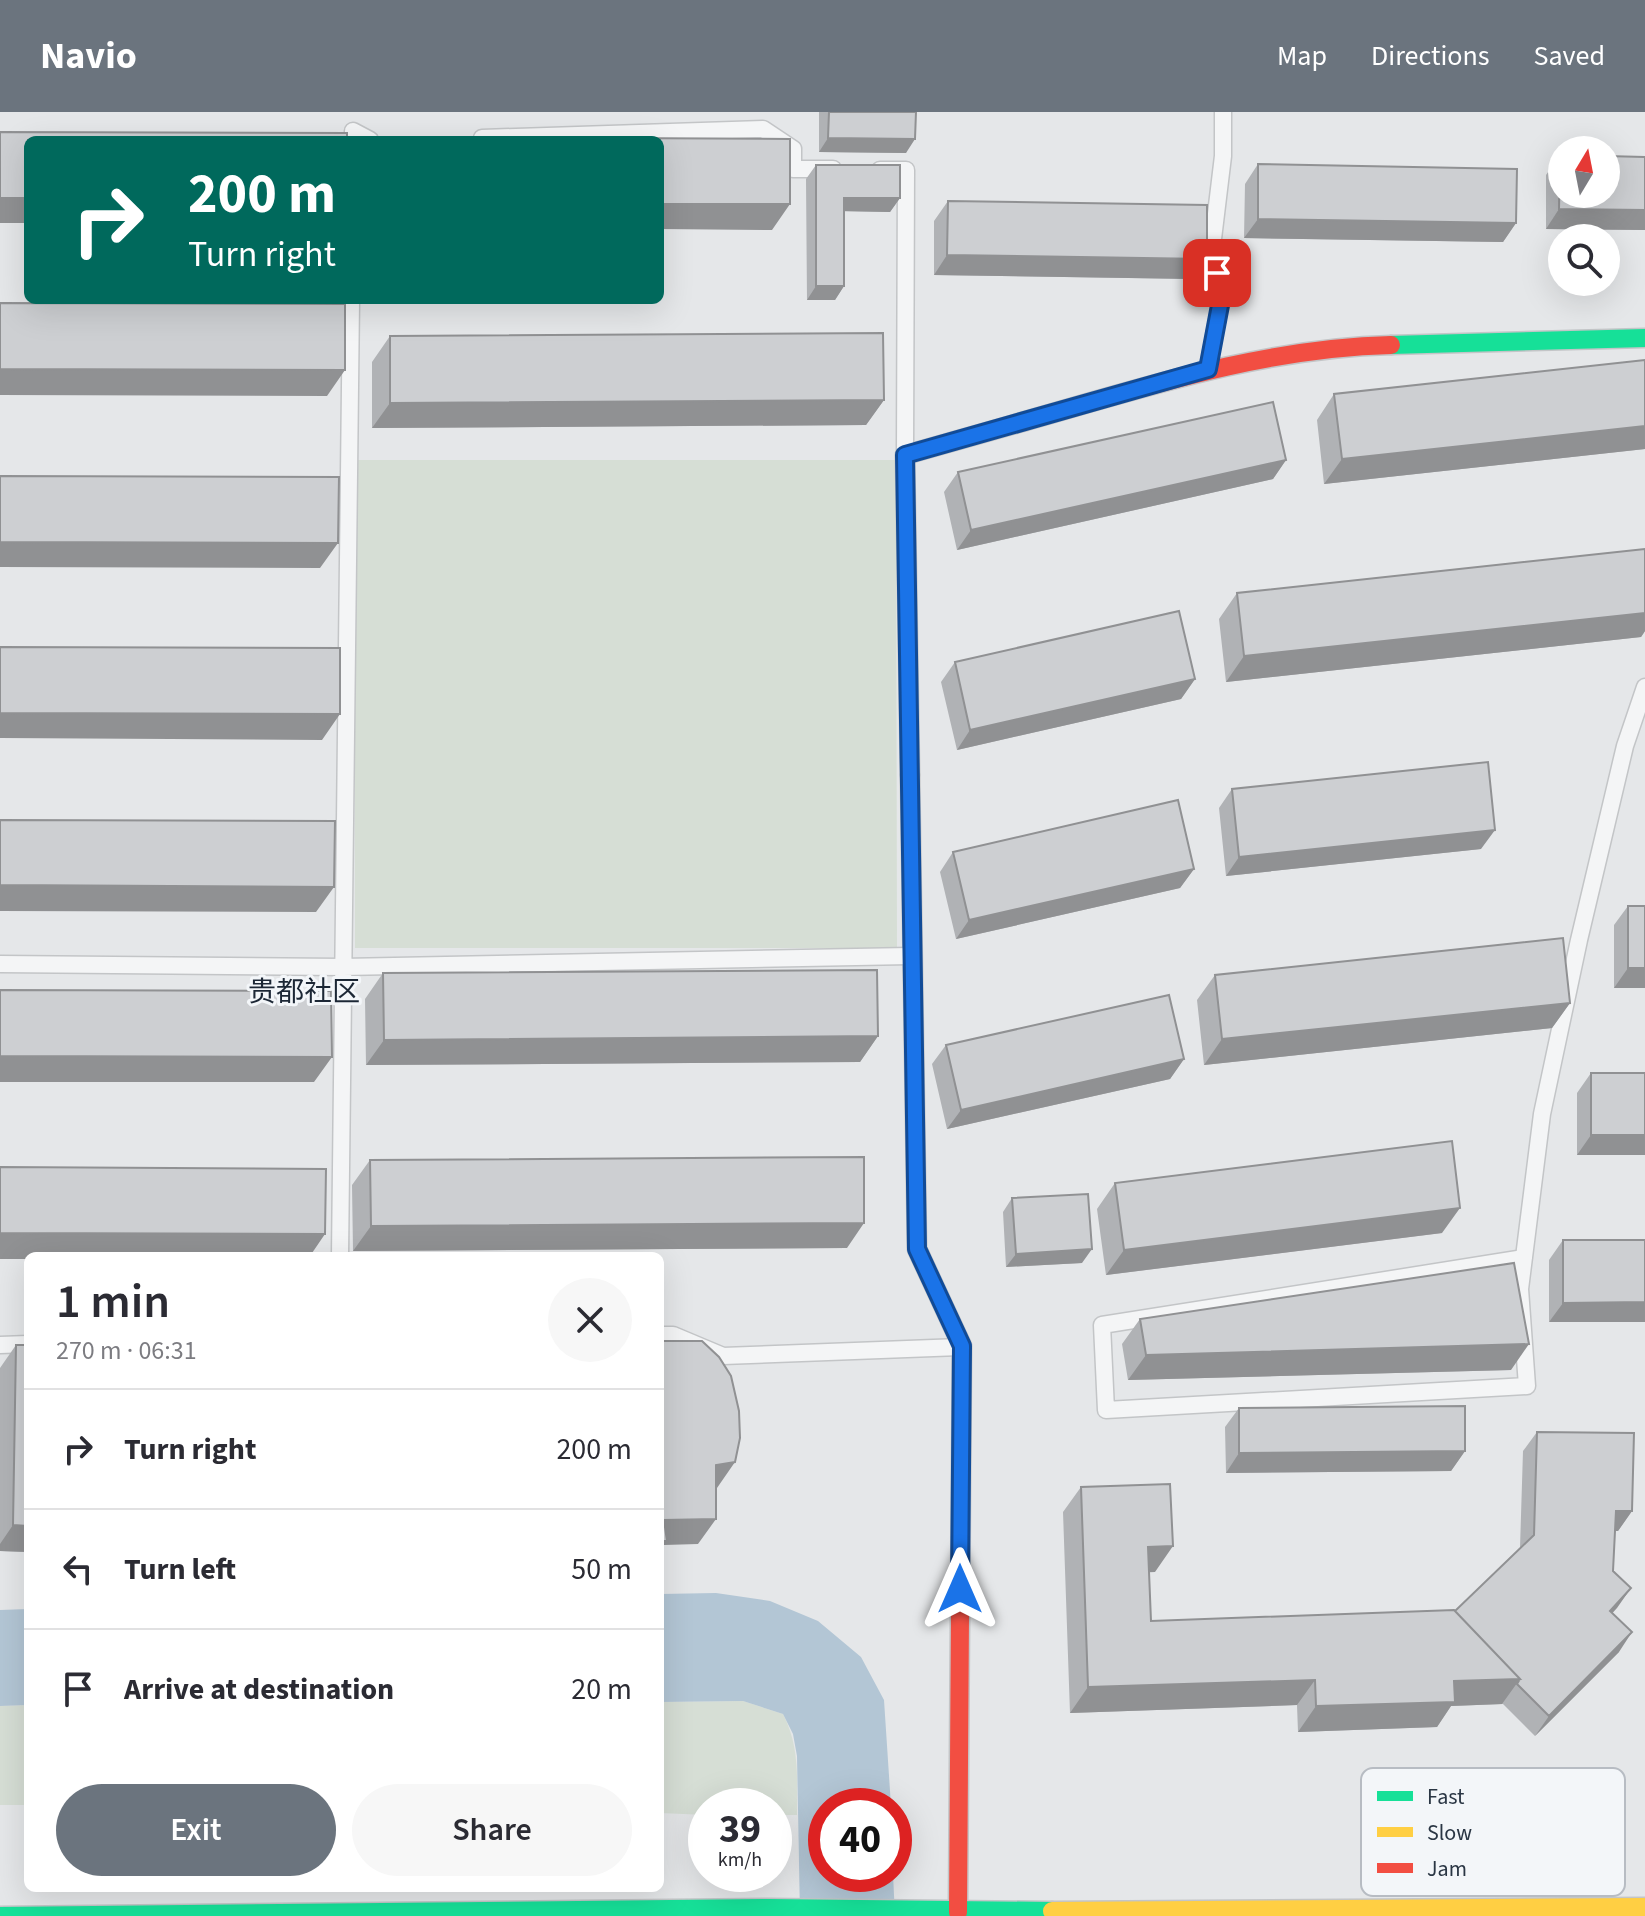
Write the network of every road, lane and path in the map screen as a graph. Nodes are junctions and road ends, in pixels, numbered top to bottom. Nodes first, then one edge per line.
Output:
1 (1223, 112) edge
2 (554, 136) edge
3 (351, 304) edge
4 (1645, 338) edge
5 (1208, 369) junction
6 (905, 455) junction
7 (1645, 687) edge
8 (912, 956) junction
9 (0, 964) edge
10 (343, 967) junction
11 (340, 1252) edge
12 (1524, 1258) junction
13 (664, 1335) edge
14 (24, 1344) edge
15 (0, 1345) edge
16 (962, 1346) junction
17 (1645, 1907) edge
18 (958, 1912) junction
19 (0, 1916) edge

1 - 5 lane
2 - 6 lane
3 - 10 lane
4 - 5 street
5 - 6 street
6 - 8 street
7 - 12 lane
8 - 10 lane
8 - 16 street
9 - 10 lane
10 - 11 lane
12 - 12 lane
13 - 16 lane
14 - 15 lane
16 - 18 street
17 - 18 street
18 - 19 street

